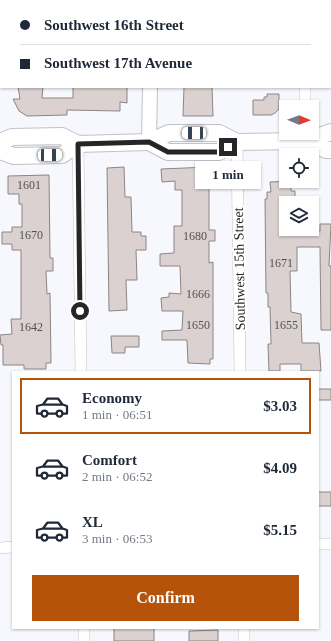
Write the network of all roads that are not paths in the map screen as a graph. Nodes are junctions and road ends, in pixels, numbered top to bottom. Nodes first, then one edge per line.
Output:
1 (150, 88) edge
2 (305, 88) edge
3 (305, 100) edge
4 (331, 132) edge
5 (319, 134) edge
6 (279, 139) edge
7 (310, 140) edge
8 (0, 142) edge
9 (149, 142) junction
10 (237, 142) junction
11 (78, 144) junction
12 (331, 150) edge
13 (0, 151) edge
14 (81, 371) edge
15 (240, 371) edge
16 (319, 544) edge
17 (331, 544) edge
18 (12, 547) edge
19 (0, 548) edge
20 (84, 629) edge
21 (244, 629) edge
22 (84, 641) edge
23 (244, 641) edge

1 - 9 street
2 - 3 street
4 - 5 main road
6 - 10 main road
7 - 12 main road
8 - 11 main road
9 - 10 main road
9 - 11 main road
10 - 15 street, Southwest 15th Street
11 - 13 main road
11 - 14 street
16 - 17 street
18 - 19 street
20 - 22 street
21 - 23 street

